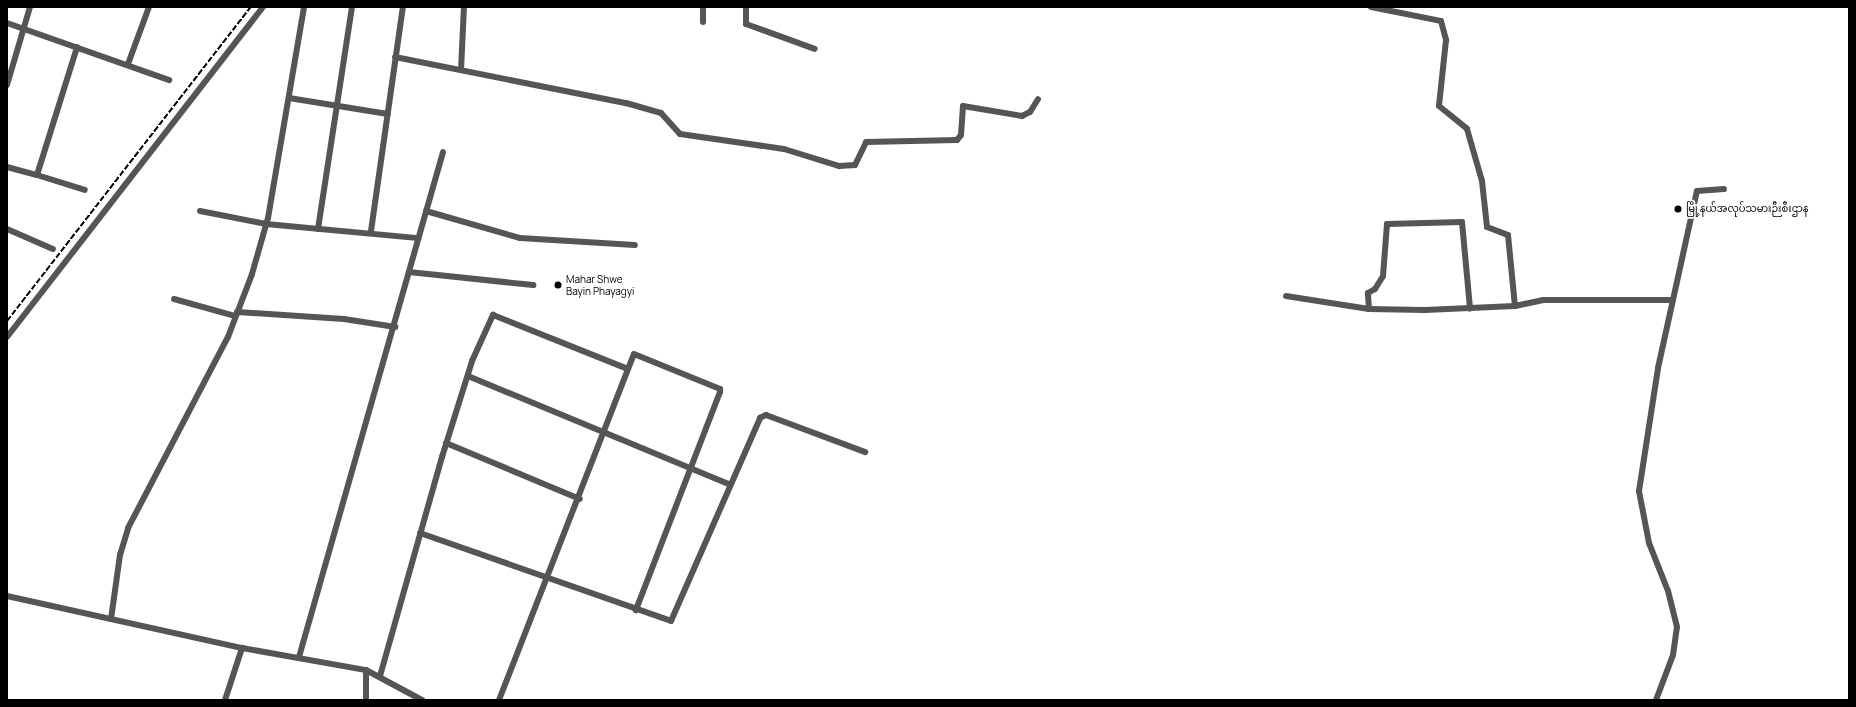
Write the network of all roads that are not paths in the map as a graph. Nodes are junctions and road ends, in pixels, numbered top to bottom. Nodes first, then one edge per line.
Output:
1 (30, 7) edge
2 (149, 7) edge
3 (263, 7) edge
4 (304, 7) edge
5 (352, 7) edge
6 (403, 7) edge
7 (464, 7) edge
8 (703, 7) edge
9 (746, 7) edge
10 (1371, 7) edge
11 (703, 22) dead end
12 (7, 23) edge
13 (26, 30) junction
14 (77, 47) junction
15 (815, 49) dead end
16 (395, 57) junction
17 (128, 64) junction
18 (461, 70) junction
19 (169, 80) dead end
20 (7, 85) edge
21 (288, 98) junction
22 (1038, 99) dead end
23 (339, 107) junction
24 (388, 114) junction
25 (442, 152) dead end
26 (7, 167) edge
27 (37, 175) junction
28 (1724, 188) dead end
29 (85, 190) dead end
30 (200, 211) dead end
31 (426, 211) junction
32 (266, 224) junction
33 (7, 229) edge
34 (318, 229) junction
35 (371, 231) junction
36 (418, 238) junction
37 (635, 245) dead end
38 (53, 250) dead end
39 (409, 272) junction
40 (533, 285) dead end
41 (1286, 296) dead end
42 (174, 299) dead end
43 (1672, 300) junction
44 (1514, 306) junction
45 (1370, 309) junction
46 (1470, 309) junction
47 (236, 314) junction
48 (395, 327) junction
49 (7, 337) edge
50 (628, 369) junction
51 (468, 376) junction
52 (606, 431) junction
53 (446, 444) junction
54 (865, 452) dead end
55 (691, 468) junction
56 (729, 484) junction
57 (580, 499) junction
58 (420, 533) junction
59 (548, 579) junction
60 (7, 596) edge
61 (636, 610) junction
62 (111, 619) junction
63 (242, 648) junction
64 (299, 657) junction
65 (366, 670) junction
66 (380, 676) junction
67 (225, 700) edge
68 (366, 700) edge
69 (422, 700) edge
70 (499, 700) edge
71 (1656, 700) edge

1 - 13 street
2 - 17 street
3 - 49 street
4 - 21 street
5 - 23 street
6 - 16 street
7 - 18 street
8 - 11 street
9 - 15 street
10 - 44 street
12 - 13 street
13 - 14 street
13 - 20 street
14 - 17 street
14 - 27 street
16 - 18 street
16 - 24 street
17 - 19 street
18 - 22 street
21 - 23 street
21 - 32 street
23 - 24 street
23 - 34 street
24 - 35 street
25 - 31 street
26 - 27 street
27 - 29 street
28 - 43 street
30 - 32 street
31 - 36 street
31 - 37 street
32 - 34 street
32 - 47 street
33 - 38 street
34 - 35 street
35 - 36 street
36 - 39 street
39 - 40 street
39 - 48 street
41 - 45 street
42 - 47 street
43 - 44 street
43 - 71 street
44 - 46 street
45 - 46 street
45 - 46 street
47 - 48 street
47 - 62 street
48 - 64 street
50 - 51 street
50 - 52 street
50 - 55 street
51 - 52 street
51 - 53 street
52 - 55 street
52 - 57 street
53 - 57 street
53 - 58 street
54 - 56 street
55 - 56 street
55 - 61 street
56 - 61 street
57 - 59 street
58 - 59 street
58 - 66 street
59 - 61 street
59 - 70 street
60 - 62 street
62 - 63 street
63 - 64 street
63 - 67 street
64 - 65 street
65 - 66 street
65 - 68 street
66 - 69 street

